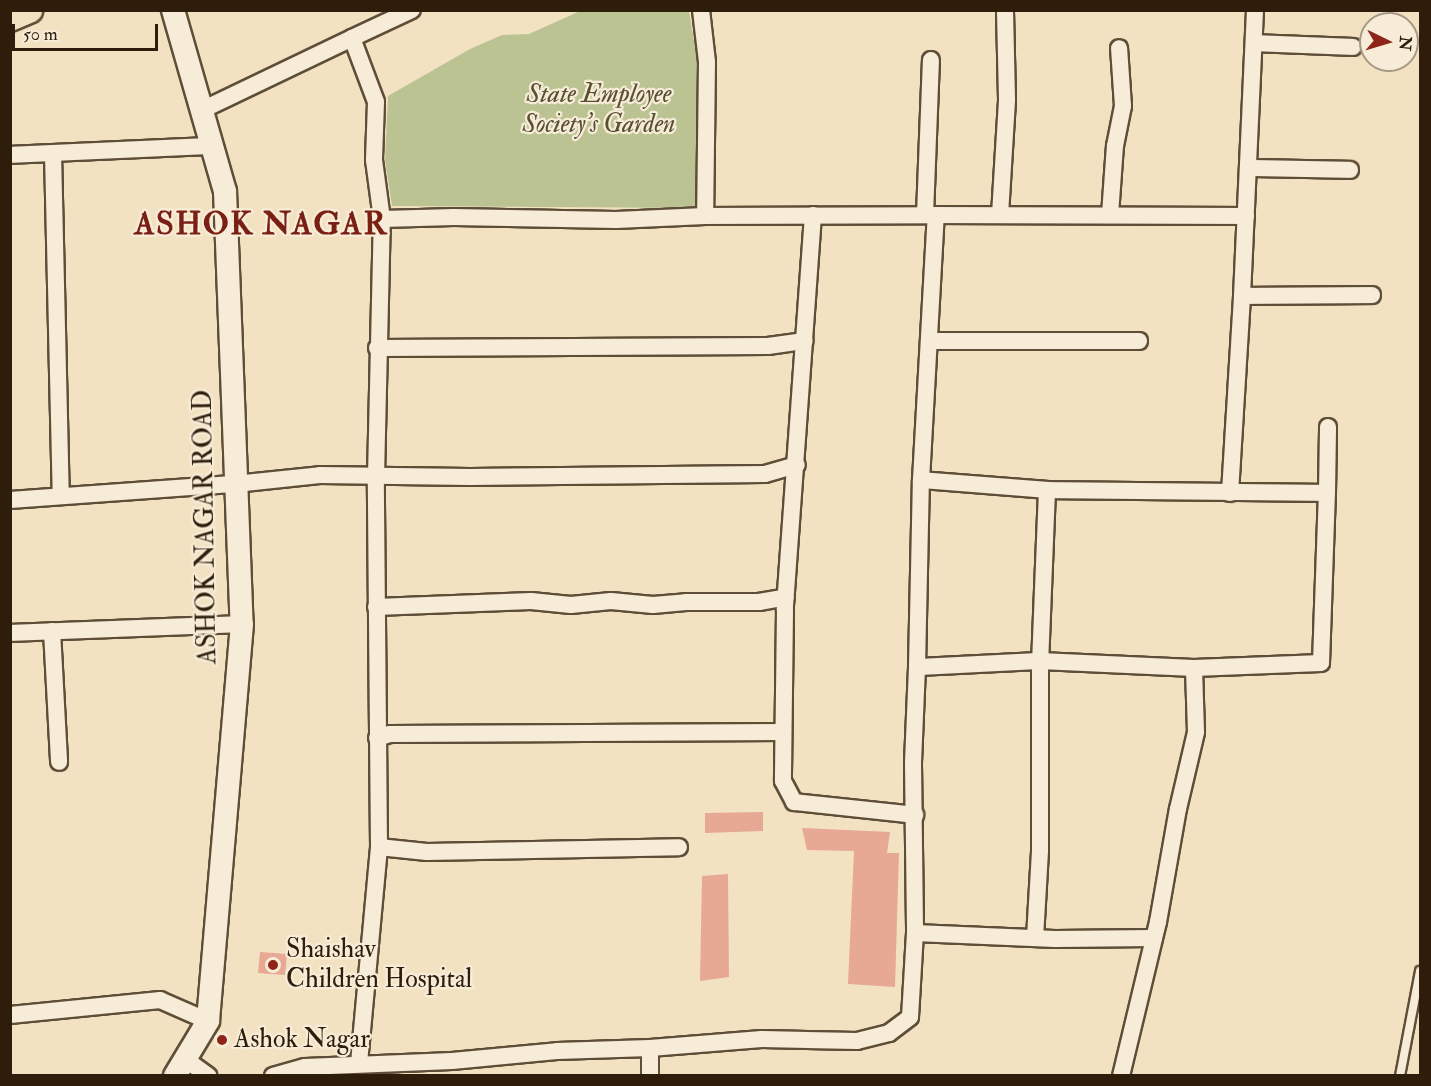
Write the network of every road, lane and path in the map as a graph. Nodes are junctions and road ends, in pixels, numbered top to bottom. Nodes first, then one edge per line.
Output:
1 (29, 10) edge
2 (172, 10) edge
3 (412, 10) edge
4 (701, 10) edge
5 (1005, 10) edge
6 (1255, 10) edge
7 (10, 18) edge
8 (352, 38) junction
9 (1254, 43) junction
10 (1353, 47) dead end
11 (1119, 48) dead end
12 (931, 60) dead end
13 (202, 110) junction
14 (212, 146) junction
15 (53, 153) junction
16 (10, 155) edge
17 (1248, 168) junction
18 (1350, 170) dead end
19 (930, 215) junction
20 (1000, 215) junction
21 (1110, 215) junction
22 (705, 216) junction
23 (813, 216) junction
24 (1246, 216) junction
25 (381, 219) junction
26 (1372, 295) dead end
27 (1242, 296) junction
28 (805, 341) junction
29 (929, 341) junction
30 (1139, 341) dead end
31 (377, 348) junction
32 (1328, 427) dead end
33 (797, 465) junction
34 (376, 477) junction
35 (921, 480) junction
36 (235, 484) junction
37 (1047, 490) junction
38 (1328, 493) junction
39 (1230, 494) junction
40 (61, 496) junction
41 (10, 500) edge
42 (786, 597) junction
43 (376, 607) junction
44 (242, 624) junction
45 (52, 632) junction
46 (10, 633) edge
47 (1040, 662) junction
48 (917, 668) junction
49 (1194, 669) junction
50 (783, 732) junction
51 (377, 738) junction
52 (59, 762) dead end
53 (915, 815) junction
54 (379, 847) junction
55 (679, 847) dead end
56 (915, 933) junction
57 (1035, 938) junction
58 (1154, 938) junction
59 (1420, 971) edge
60 (1420, 981) edge
61 (10, 1015) edge
62 (208, 1021) junction
63 (650, 1048) junction
64 (359, 1063) junction
65 (180, 1067) edge
66 (305, 1071) edge
67 (208, 1076) edge
68 (273, 1076) edge
69 (650, 1076) edge
70 (1121, 1076) edge
71 (1400, 1076) edge

1 - 7 main road
2 - 13 street, ASHOK NAGAR ROAD
3 - 8 street
4 - 22 street
5 - 20 street
6 - 9 street
8 - 13 street
8 - 25 street
9 - 10 street
9 - 17 street
11 - 21 street
12 - 19 street
13 - 14 street, ASHOK NAGAR ROAD
14 - 15 street
14 - 36 street, ASHOK NAGAR ROAD
15 - 16 street
15 - 40 street
17 - 18 street
17 - 24 street
19 - 20 street
19 - 23 street
19 - 29 street
20 - 21 street
21 - 24 street
22 - 23 street
22 - 25 street
23 - 28 street
24 - 27 street
25 - 31 street
26 - 27 street
27 - 39 street
28 - 31 street
28 - 33 street
29 - 30 street
29 - 35 street
31 - 34 street
32 - 38 street
33 - 34 street
33 - 42 street
34 - 36 street
34 - 43 street
35 - 37 street
35 - 48 street
36 - 40 street
36 - 44 street, ASHOK NAGAR ROAD
37 - 39 street
37 - 47 street
38 - 39 street
38 - 49 street
40 - 41 street
42 - 43 street
42 - 50 street
43 - 51 street
44 - 45 street
44 - 62 street, ASHOK NAGAR ROAD
45 - 46 street
45 - 52 street
47 - 48 street
47 - 49 street
47 - 57 street
48 - 53 street
49 - 58 street
50 - 51 street
50 - 53 street
51 - 54 street
53 - 56 street
54 - 55 street
54 - 64 street
56 - 57 street
56 - 63 street
57 - 58 street
58 - 70 street
59 - 60 lane
60 - 71 lane
61 - 62 street
62 - 65 street, ASHOK NAGAR ROAD
63 - 64 street
63 - 69 street
64 - 66 street
65 - 67 street
66 - 68 street

